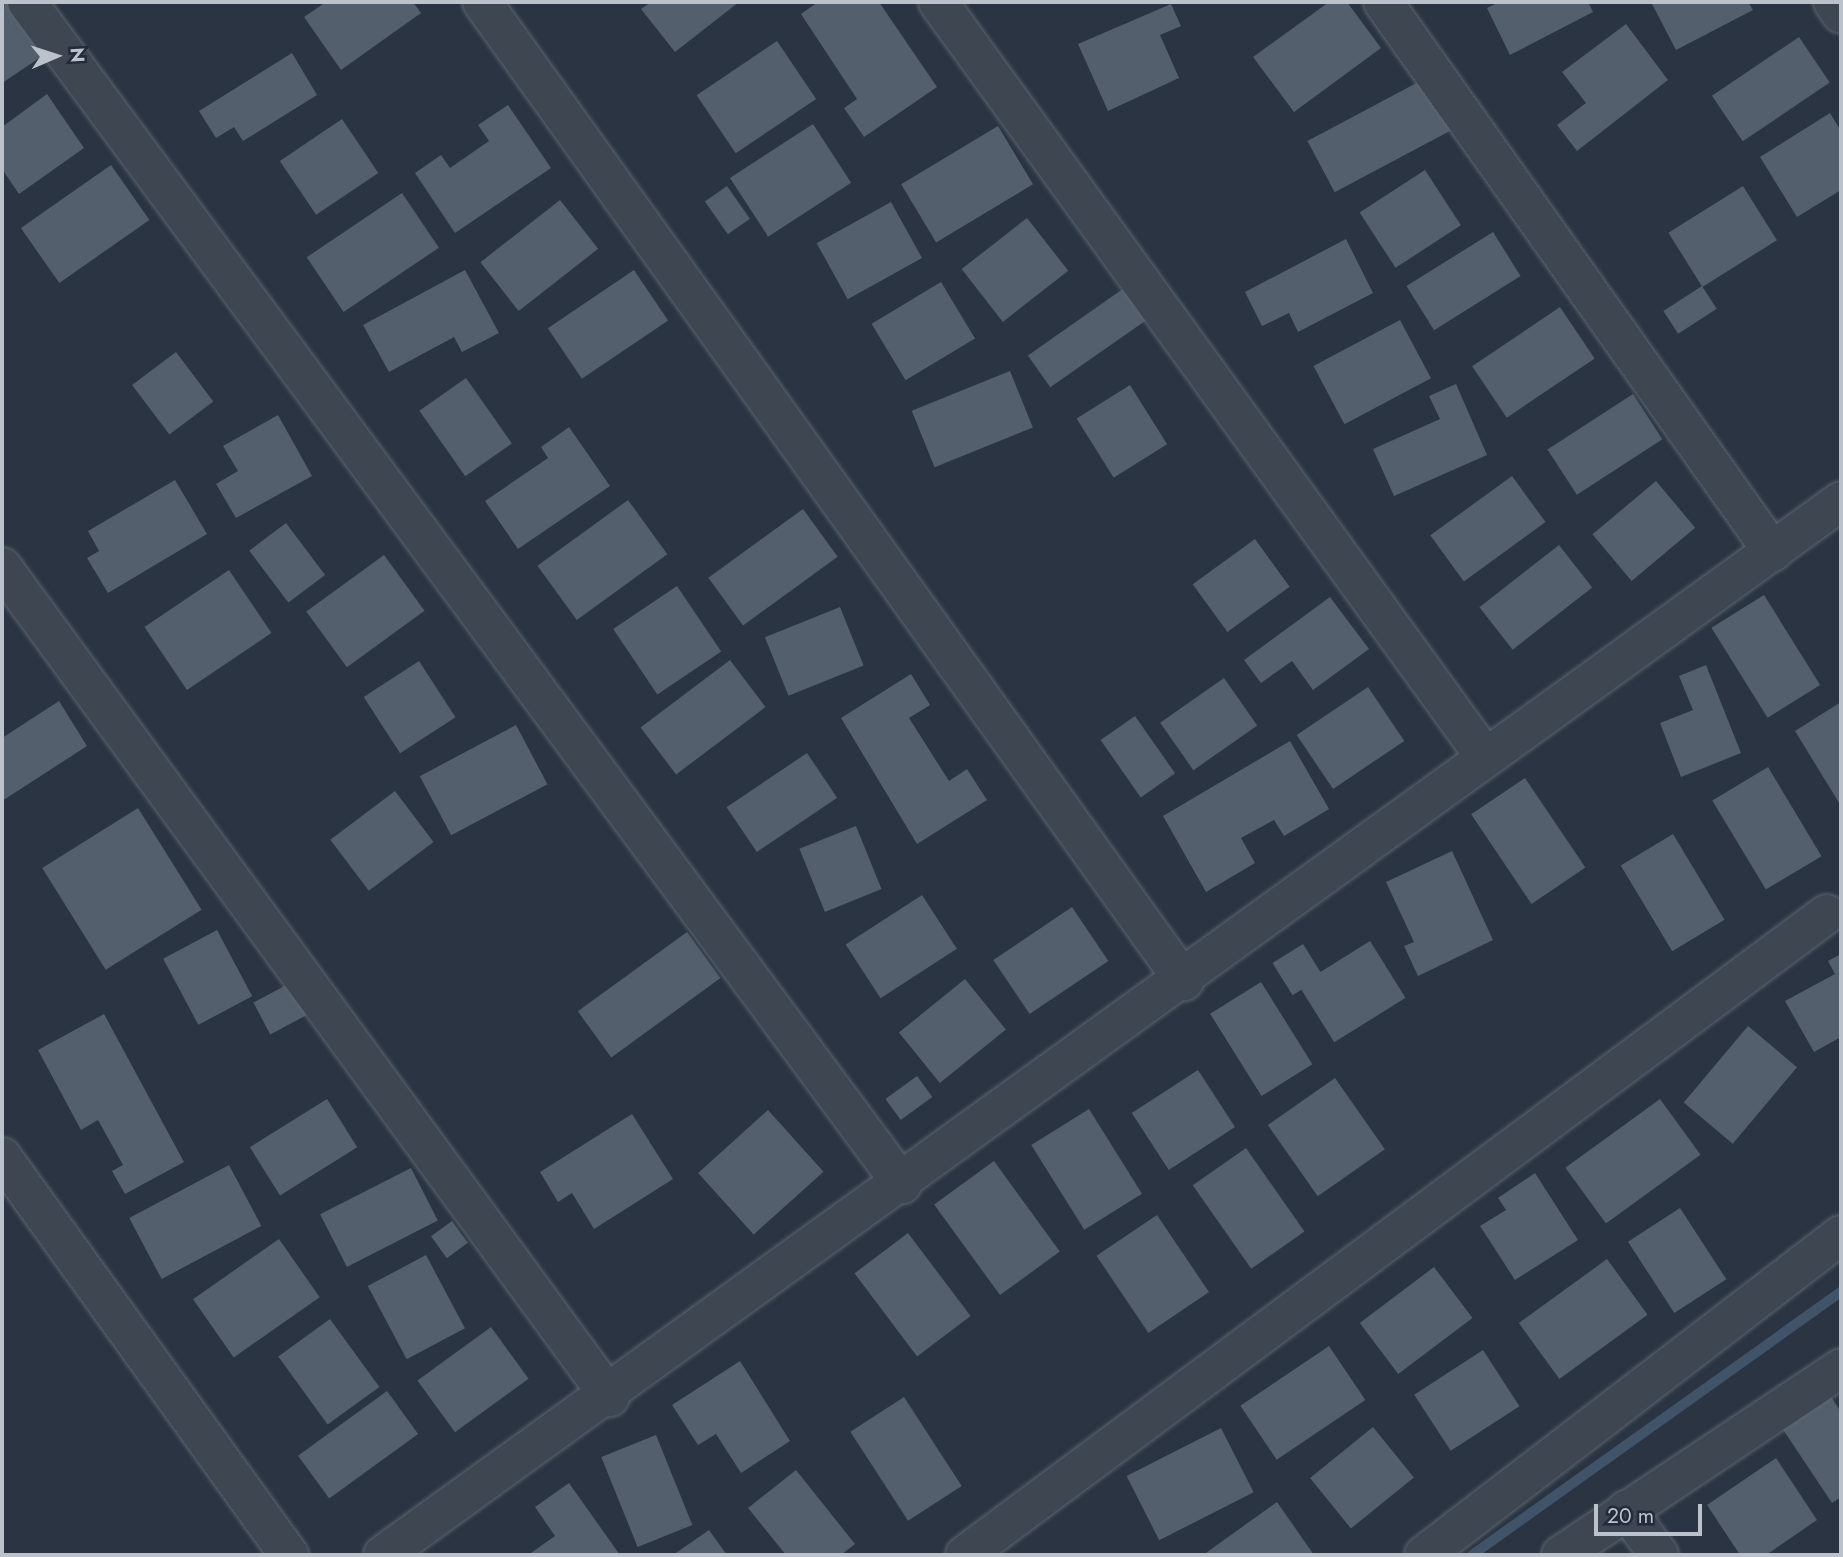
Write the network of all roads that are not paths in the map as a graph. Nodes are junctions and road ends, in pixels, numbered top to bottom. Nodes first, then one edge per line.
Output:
1 (27, 2) edge
2 (482, 2) edge
3 (938, 2) edge
4 (1382, 2) edge
5 (1833, 2) edge
6 (1841, 14) edge
7 (1841, 501) edge
8 (1773, 552) junction
9 (2, 567) edge
10 (1483, 754) junction
11 (1828, 914) dead end
12 (1184, 981) junction
13 (2, 1157) edge
14 (902, 1184) junction
15 (1841, 1235) edge
16 (1841, 1368) edge
17 (610, 1397) junction
18 (1626, 1510) junction
19 (289, 1555) edge
20 (383, 1555) edge
21 (965, 1555) edge
22 (1424, 1555) edge
23 (1561, 1555) edge
24 (1659, 1555) edge

1 - 14 street
2 - 12 street
3 - 10 street
4 - 8 street
5 - 6 street
7 - 8 street
8 - 10 street
9 - 17 street
10 - 12 street
11 - 21 street
12 - 14 street
13 - 19 street
14 - 17 street
15 - 22 street
16 - 18 street
17 - 20 street
18 - 23 street
18 - 24 street

